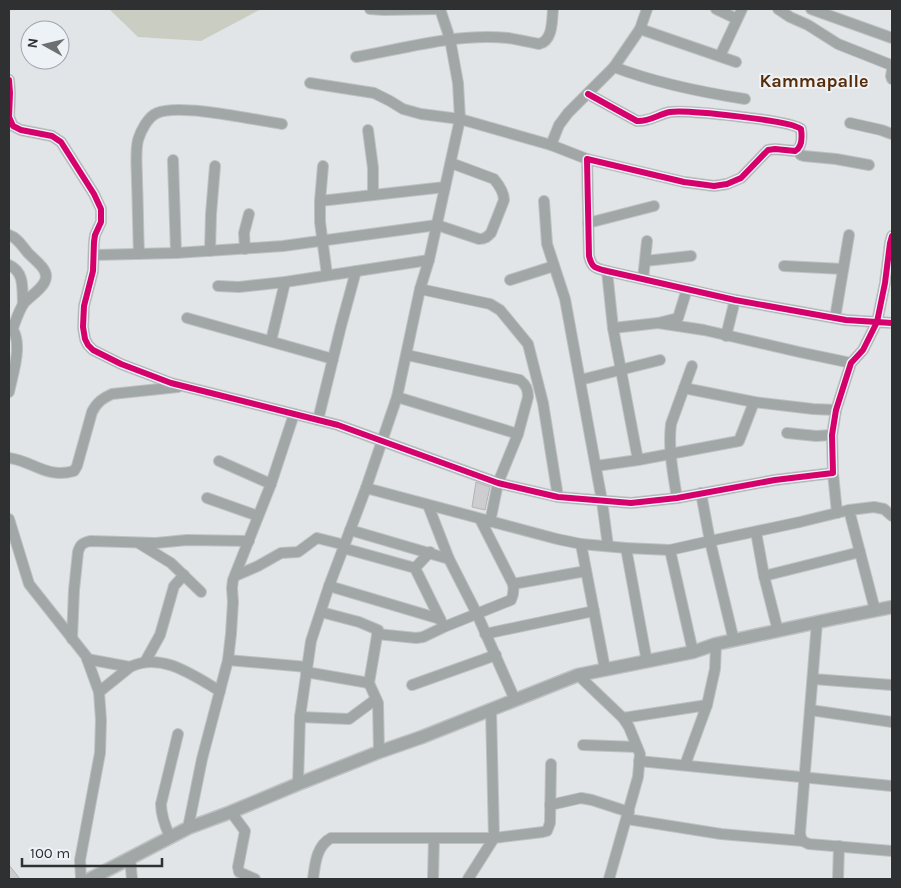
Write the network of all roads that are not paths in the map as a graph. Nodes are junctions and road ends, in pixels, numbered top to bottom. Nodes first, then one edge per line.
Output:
1 (370, 9) edge
2 (441, 9) edge
3 (553, 9) edge
4 (647, 9) edge
5 (716, 9) edge
6 (742, 9) edge
7 (778, 9) edge
8 (811, 9) edge
9 (737, 19) junction
10 (640, 29) junction
11 (892, 38) edge
12 (450, 39) junction
13 (720, 56) junction
14 (356, 58) dead end
15 (736, 62) dead end
16 (614, 67) junction
17 (892, 69) edge
18 (892, 79) edge
19 (9, 80) edge
20 (310, 83) dead end
21 (588, 94) junction
22 (745, 99) dead end
23 (460, 119) junction
24 (850, 122) dead end
25 (282, 124) dead end
26 (11, 126) edge
27 (368, 130) dead end
28 (892, 134) edge
29 (551, 145) junction
30 (797, 150) junction
31 (173, 160) dead end
32 (587, 160) junction
33 (451, 162) junction
34 (869, 165) dead end
35 (215, 166) dead end
36 (323, 166) dead end
37 (445, 187) junction
38 (373, 195) junction
39 (544, 200) dead end
40 (320, 201) junction
41 (654, 206) dead end
42 (250, 214) dead end
43 (588, 223) junction
44 (437, 225) junction
45 (849, 234) dead end
46 (9, 235) edge
47 (892, 236) edge
48 (322, 241) junction
49 (647, 241) dead end
50 (245, 249) junction
51 (210, 251) junction
52 (139, 254) junction
53 (176, 254) junction
54 (94, 255) junction
55 (691, 256) dead end
56 (429, 260) junction
57 (645, 261) junction
58 (9, 265) edge
59 (554, 266) junction
60 (784, 266) dead end
61 (843, 269) junction
62 (356, 271) junction
63 (607, 271) junction
64 (327, 275) junction
65 (643, 279) junction
66 (510, 280) dead end
67 (284, 282) junction
68 (889, 282) edge
69 (218, 286) dead end
70 (420, 289) junction
71 (687, 289) junction
72 (734, 300) junction
73 (23, 304) junction
74 (187, 318) dead end
75 (835, 318) junction
76 (877, 322) junction
77 (658, 323) junction
78 (892, 323) edge
79 (11, 326) edge
80 (613, 328) junction
81 (726, 336) junction
82 (271, 341) junction
83 (407, 355) junction
84 (333, 359) junction
85 (660, 360) dead end
86 (851, 363) junction
87 (692, 366) dead end
88 (621, 369) junction
89 (580, 380) junction
90 (184, 386) junction
91 (684, 388) junction
92 (9, 392) edge
93 (397, 397) junction
94 (754, 402) junction
95 (836, 410) junction
96 (294, 414) junction
97 (318, 420) junction
98 (787, 433) dead end
99 (518, 434) junction
100 (832, 435) junction
101 (383, 441) junction
102 (670, 454) junction
103 (9, 458) edge
104 (638, 460) junction
105 (219, 461) dead end
106 (596, 466) junction
107 (833, 473) junction
108 (498, 483) junction
109 (271, 484) junction
110 (366, 488) junction
111 (701, 493) junction
112 (207, 498) dead end
113 (558, 498) junction
114 (677, 498) junction
115 (602, 501) junction
116 (428, 505) junction
117 (849, 510) junction
118 (838, 513) junction
119 (258, 516) junction
120 (892, 516) edge
121 (9, 519) edge
122 (485, 520) junction
123 (350, 530) junction
124 (756, 532) junction
125 (249, 541) junction
126 (710, 541) junction
127 (137, 542) junction
128 (581, 544) junction
129 (608, 546) junction
130 (344, 547) junction
131 (626, 548) junction
132 (670, 550) junction
133 (430, 552) junction
134 (860, 552) junction
135 (9, 555) edge
136 (21, 557) junction
137 (449, 559) junction
138 (416, 568) junction
139 (586, 571) junction
140 (184, 575) junction
141 (235, 576) junction
142 (764, 576) junction
143 (513, 584) junction
144 (329, 586) junction
145 (201, 592) dead end
146 (892, 607) edge
147 (875, 610) junction
148 (594, 611) junction
149 (321, 612) junction
150 (477, 614) junction
151 (817, 622) junction
152 (442, 623) junction
153 (778, 631) junction
154 (377, 634) junction
155 (485, 634) junction
156 (72, 640) junction
157 (734, 641) junction
158 (716, 644) junction
159 (693, 652) junction
160 (496, 655) junction
161 (87, 659) junction
162 (228, 660) junction
163 (145, 662) junction
164 (647, 662) junction
165 (130, 667) junction
166 (605, 669) junction
167 (306, 670) junction
168 (578, 675) junction
169 (813, 678) junction
170 (369, 683) junction
171 (412, 685) dead end
172 (892, 685) edge
173 (220, 691) junction
174 (99, 692) junction
175 (376, 699) junction
176 (515, 700) junction
177 (707, 705) junction
178 (491, 709) junction
179 (810, 710) junction
180 (300, 717) junction
181 (623, 718) junction
182 (892, 722) edge
183 (178, 734) dead end
184 (583, 745) dead end
185 (637, 748) junction
186 (379, 752) junction
187 (639, 761) junction
188 (551, 764) dead end
189 (685, 766) junction
190 (804, 778) junction
191 (298, 784) junction
192 (892, 786) edge
193 (550, 805) junction
194 (231, 812) junction
195 (628, 815) junction
196 (188, 828) junction
197 (170, 837) junction
198 (434, 838) junction
199 (494, 838) junction
200 (803, 841) junction
201 (839, 846) junction
202 (892, 851) edge
203 (130, 858) junction
204 (81, 879) edge
205 (90, 879) edge
206 (132, 879) edge
207 (255, 879) edge
208 (313, 879) edge
209 (433, 879) edge
210 (468, 879) edge
211 (609, 879) edge
212 (838, 879) edge

1 - 2 street
2 - 12 street
3 - 12 street
4 - 10 street
5 - 9 street
6 - 9 street
7 - 17 street
8 - 11 street
9 - 13 street
10 - 13 street
10 - 16 street
12 - 14 street
12 - 23 street
13 - 15 street
16 - 21 street
16 - 22 street
17 - 18 street
19 - 26 street
20 - 23 street
21 - 29 street
21 - 30 street
23 - 29 street
23 - 33 street
24 - 28 street
25 - 52 street
26 - 54 street
27 - 38 street
29 - 32 street
30 - 32 street
30 - 34 street
31 - 53 street
32 - 43 street
33 - 37 street
33 - 44 street
35 - 51 street
36 - 40 street
37 - 38 street
37 - 44 street
38 - 40 street
39 - 59 street
40 - 48 street
41 - 43 street
42 - 50 street
43 - 63 street
44 - 48 street
44 - 56 street
45 - 61 street
46 - 73 street
47 - 68 street
48 - 50 street
48 - 64 street
49 - 57 street
50 - 51 street
51 - 53 street
52 - 53 street
52 - 54 street
54 - 90 street
55 - 57 street
56 - 62 street
56 - 70 street
57 - 65 street
58 - 73 street
59 - 66 street
59 - 89 street
60 - 61 street
61 - 75 street
62 - 64 street
62 - 84 street
63 - 65 street
63 - 80 street
64 - 67 street
65 - 71 street
67 - 69 street
67 - 82 street
68 - 76 street
70 - 83 street
70 - 113 street
71 - 72 street
71 - 77 street
72 - 75 street
72 - 81 street
73 - 79 street
74 - 82 street
75 - 76 street
76 - 78 street
76 - 86 street
77 - 80 street
77 - 81 street
79 - 92 street
80 - 88 street
81 - 86 street
82 - 84 street
83 - 93 street
83 - 99 street
84 - 97 street
85 - 88 street
86 - 95 street
87 - 91 street
88 - 89 street
88 - 104 street
89 - 106 street
90 - 96 street
90 - 103 street
91 - 94 street
91 - 102 street
93 - 99 street
93 - 101 street
94 - 95 street
94 - 102 street
95 - 100 street
96 - 97 street
96 - 109 street
97 - 101 street
98 - 100 street
99 - 108 street
100 - 107 street
101 - 108 street
101 - 110 street
102 - 104 street
102 - 114 street
104 - 106 street
105 - 109 street
106 - 115 street
107 - 111 street
107 - 118 street
108 - 113 street
108 - 122 street
109 - 119 street
110 - 116 street
110 - 123 street
111 - 114 street
111 - 126 street
112 - 119 street
113 - 115 street
114 - 115 street
115 - 129 street
116 - 122 street
116 - 137 street
117 - 118 street
117 - 120 street
117 - 134 street
118 - 124 street
119 - 125 street
121 - 136 street
122 - 128 street
122 - 143 street
123 - 130 street
123 - 133 street
124 - 126 street
124 - 142 street
125 - 127 street
125 - 141 street
126 - 132 street
126 - 157 street
127 - 140 street
127 - 156 street
128 - 129 street
128 - 139 street
129 - 131 street
130 - 138 street
130 - 141 street
130 - 144 street
131 - 132 street
131 - 164 street
132 - 159 street
133 - 137 street
133 - 138 street
134 - 142 street
134 - 147 street
135 - 136 street
136 - 156 street
137 - 150 street
138 - 152 street
139 - 143 street
139 - 148 street
140 - 145 street
140 - 163 street
141 - 162 street
142 - 153 street
143 - 150 street
144 - 149 street
144 - 152 street
146 - 147 street
147 - 151 street
148 - 155 street
148 - 166 street
149 - 154 street
149 - 167 street
150 - 152 street
150 - 155 street
151 - 153 street
151 - 169 street
152 - 154 street
153 - 157 street
154 - 170 street
155 - 160 street
156 - 161 street
157 - 158 street
158 - 159 street
158 - 177 street
159 - 164 street
160 - 171 street
160 - 176 street
161 - 165 street
161 - 174 street
162 - 167 street
162 - 173 street
163 - 165 street
163 - 173 street
164 - 166 street
165 - 174 street
166 - 168 street
167 - 170 street
167 - 180 street
168 - 176 street
168 - 181 street
169 - 172 street
169 - 179 street
170 - 175 street
173 - 196 street
174 - 204 street
175 - 180 street
175 - 186 street
176 - 178 street
177 - 181 street
177 - 189 street
178 - 186 street
178 - 199 street
179 - 182 street
179 - 190 street
180 - 191 street
181 - 185 street
183 - 197 street
184 - 185 street
185 - 187 street
186 - 191 street
187 - 189 street
187 - 195 street
188 - 193 street
189 - 190 street
190 - 192 street
190 - 200 street
191 - 194 street
193 - 195 street
193 - 199 street
194 - 196 street
194 - 207 street
195 - 200 street
195 - 211 street
196 - 197 street
197 - 203 street
198 - 199 street
198 - 208 street
198 - 209 street
199 - 210 street
200 - 201 street
201 - 202 street
201 - 212 street
203 - 205 street
203 - 206 street

